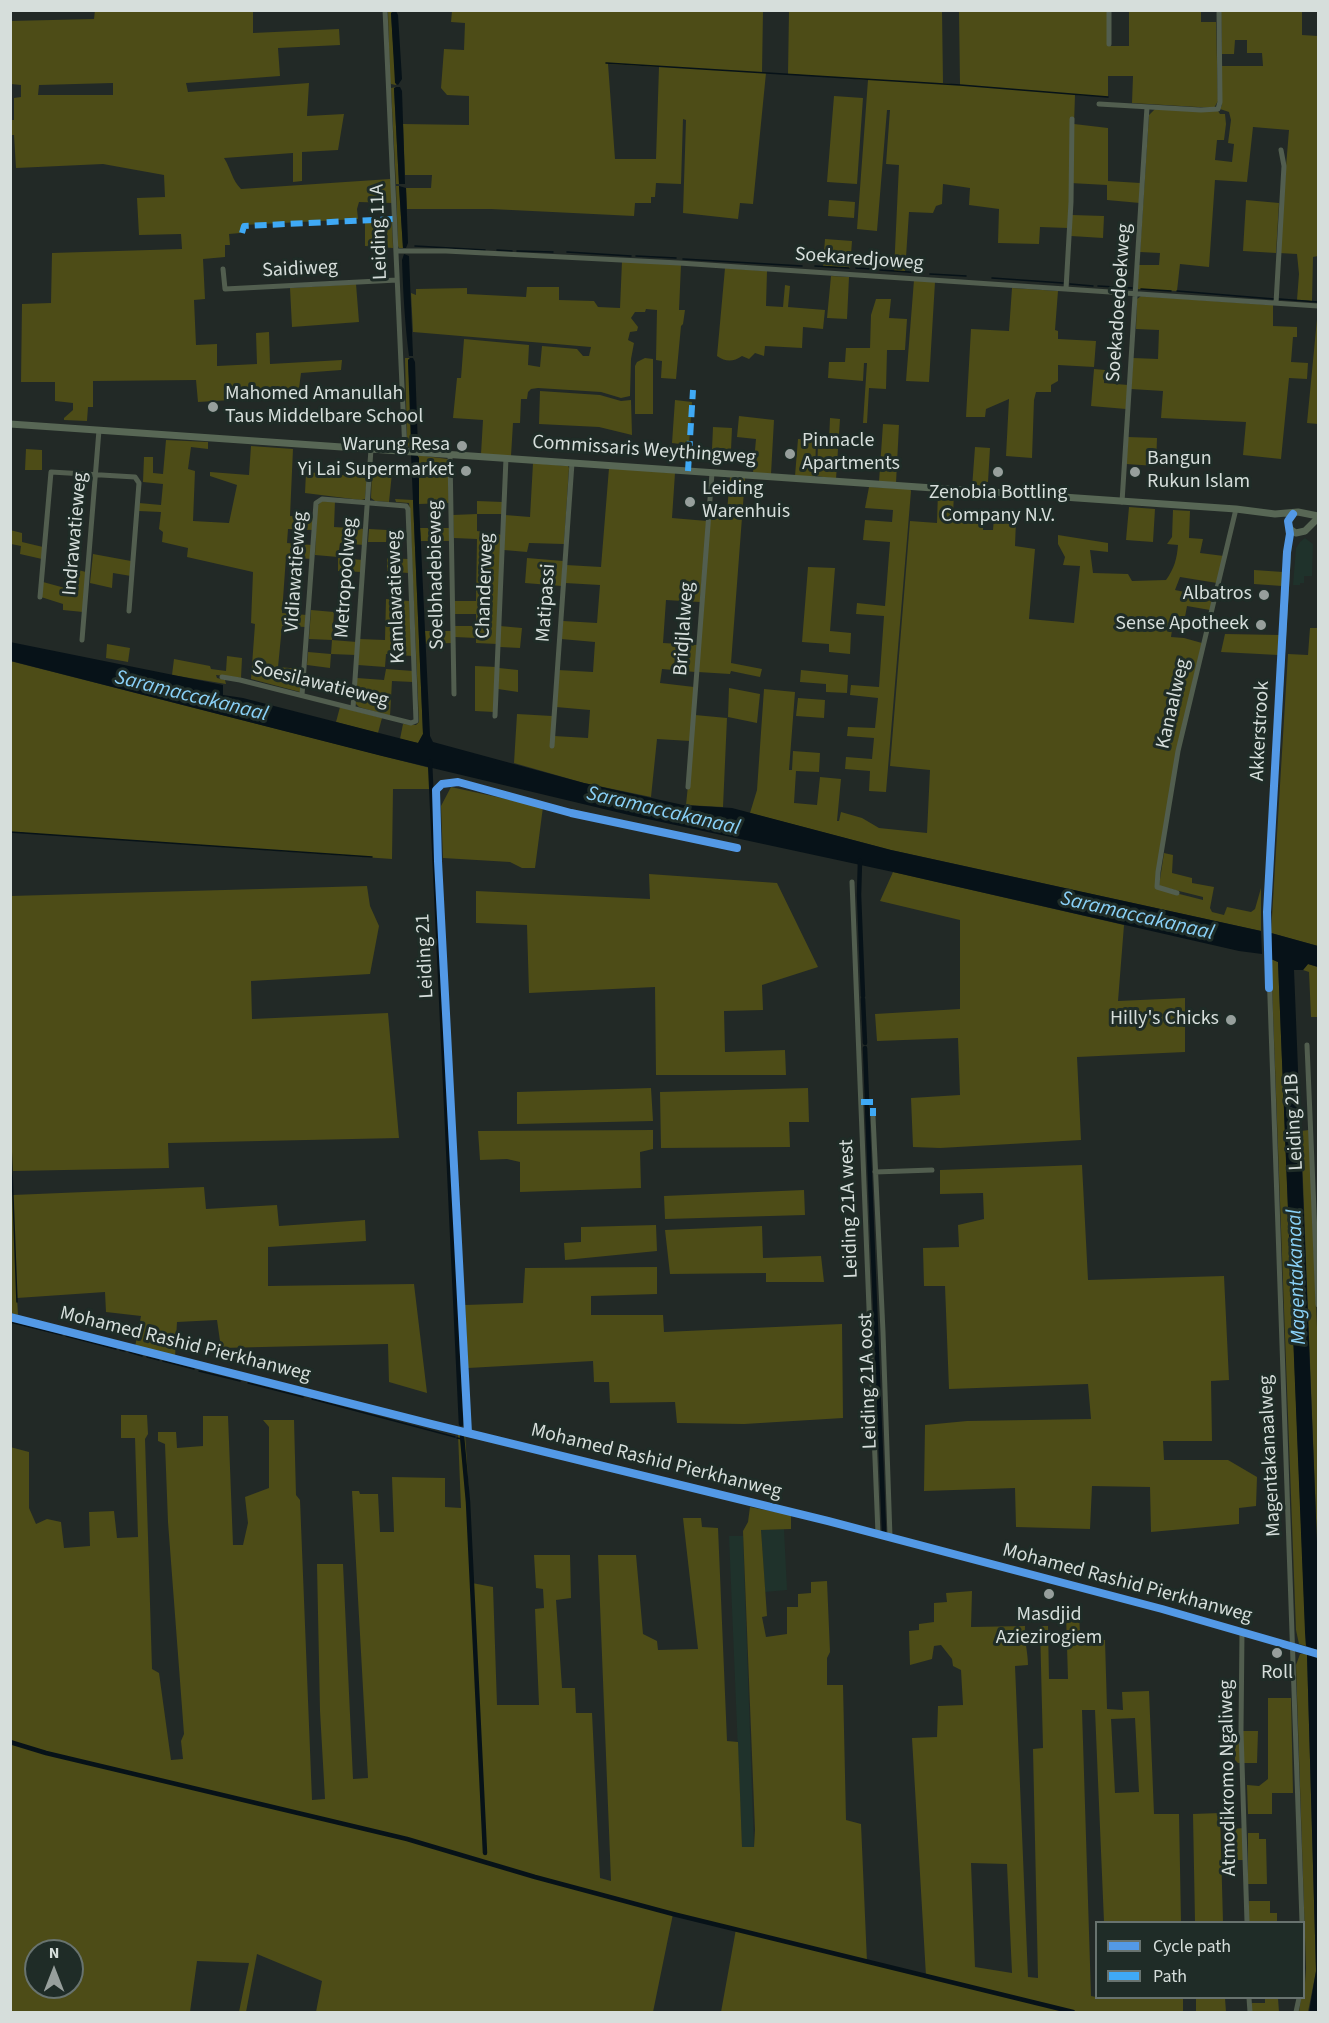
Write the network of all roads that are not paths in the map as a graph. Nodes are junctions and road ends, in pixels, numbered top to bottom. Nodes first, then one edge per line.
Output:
1 (385, 10) edge
2 (1109, 10) edge
3 (1219, 10) edge
4 (1109, 44) dead end
5 (1099, 104) dead end
6 (1147, 107) junction
7 (1072, 119) dead end
8 (1281, 150) dead end
9 (398, 251) junction
10 (223, 269) dead end
11 (397, 280) junction
12 (1066, 289) junction
13 (1136, 293) junction
14 (1276, 303) junction
15 (1318, 306) edge
16 (10, 424) edge
17 (99, 430) junction
18 (371, 449) junction
19 (411, 452) junction
20 (450, 455) junction
21 (506, 459) junction
22 (572, 463) junction
23 (712, 473) junction
24 (96, 475) junction
25 (1122, 502) junction
26 (367, 503) junction
27 (1236, 509) junction
28 (1275, 514) junction
29 (1293, 514) junction
30 (1305, 514) junction
31 (1318, 517) edge
32 (1309, 526) junction
33 (1289, 527) junction
34 (1301, 533) junction
35 (1287, 552) junction
36 (40, 597) dead end
37 (129, 611) dead end
38 (82, 640) dead end
39 (222, 677) dead end
40 (454, 694) dead end
41 (302, 695) junction
42 (353, 708) junction
43 (495, 716) dead end
44 (411, 723) joint
45 (552, 746) dead end
46 (688, 787) dead end
47 (737, 848) dead end
48 (852, 882) dead end
49 (1177, 893) dead end
50 (1269, 988) joint
51 (1307, 1045) dead end
52 (873, 1116) dead end
53 (1315, 1166) edge
54 (932, 1170) dead end
55 (875, 1172) junction
56 (1318, 1261) edge
57 (1318, 1305) edge
58 (10, 1317) edge
59 (468, 1433) junction
60 (878, 1534) junction
61 (890, 1537) junction
62 (1242, 1632) junction
63 (1292, 1646) junction
64 (1318, 1654) edge
65 (1247, 1921) edge
66 (1302, 1921) edge

1 - 9 street, Leiding 11A
2 - 4 street
3 - 6 street
5 - 6 street
6 - 13 street, Soekadoedoekweg
7 - 12 street
8 - 14 street
9 - 11 street, Leiding 11A
9 - 12 street, Soekaredjoweg
10 - 11 street, Saidiweg
11 - 19 street, Leiding 11A
12 - 13 street, Soekaredjoweg
13 - 14 street, Soekaredjoweg
13 - 25 street, Soekadoedoekweg
14 - 15 street, Soekaredjoweg
16 - 17 main road, Commissaris Weythingweg
17 - 18 main road, Commissaris Weythingweg
17 - 24 street, Indrawatieweg
18 - 19 main road, Commissaris Weythingweg
18 - 26 street, Metropoolweg
19 - 20 main road, Commissaris Weythingweg
20 - 21 main road, Commissaris Weythingweg
20 - 40 street, Soelbhadebieweg
21 - 22 main road, Commissaris Weythingweg
21 - 43 street, Chanderweg
22 - 23 main road, Commissaris Weythingweg
22 - 45 street, Matipassi
23 - 25 main road, Commissaris Weythingweg
23 - 46 street, Bridjlalweg
24 - 36 street
24 - 37 street
24 - 38 street, Indrawatieweg
25 - 27 main road, Commissaris Weythingweg
26 - 41 street, Vidiawatieweg
26 - 42 street, Metropoolweg
26 - 44 street, Kamlawatieweg
27 - 28 main road, Commissaris Weythingweg
27 - 49 street, Kanaalweg
28 - 29 main road, Commissaris Weythingweg
28 - 33 main road
29 - 30 main road
29 - 33 main road
30 - 31 main road
30 - 32 main road
31 - 32 main road
32 - 34 main road
33 - 34 main road
33 - 35 street, Akkerstrook
34 - 35 street
35 - 50 street, Akkerstrook
39 - 41 street, Soesilawatieweg
41 - 42 street, Soesilawatieweg
42 - 44 street, Soesilawatieweg
47 - 59 street, Leiding 21
48 - 60 street, Leiding 21A west
50 - 63 street, Magentakanaalweg
51 - 53 street, Leiding 21B
52 - 55 street, Leiding 21A oost
53 - 56 street, Leiding 21B
54 - 55 street
55 - 61 street, Leiding 21A oost
56 - 57 street, Leiding 21B
58 - 59 street, Mohamed Rashid Pierkhanweg
59 - 60 street, Mohamed Rashid Pierkhanweg
60 - 61 street, Mohamed Rashid Pierkhanweg
61 - 62 street, Mohamed Rashid Pierkhanweg
62 - 63 street, Mohamed Rashid Pierkhanweg
62 - 65 street, Atmodikromo Ngaliweg
63 - 64 street, Mohamed Rashid Pierkhanweg
63 - 66 street, Magentakanaalweg

